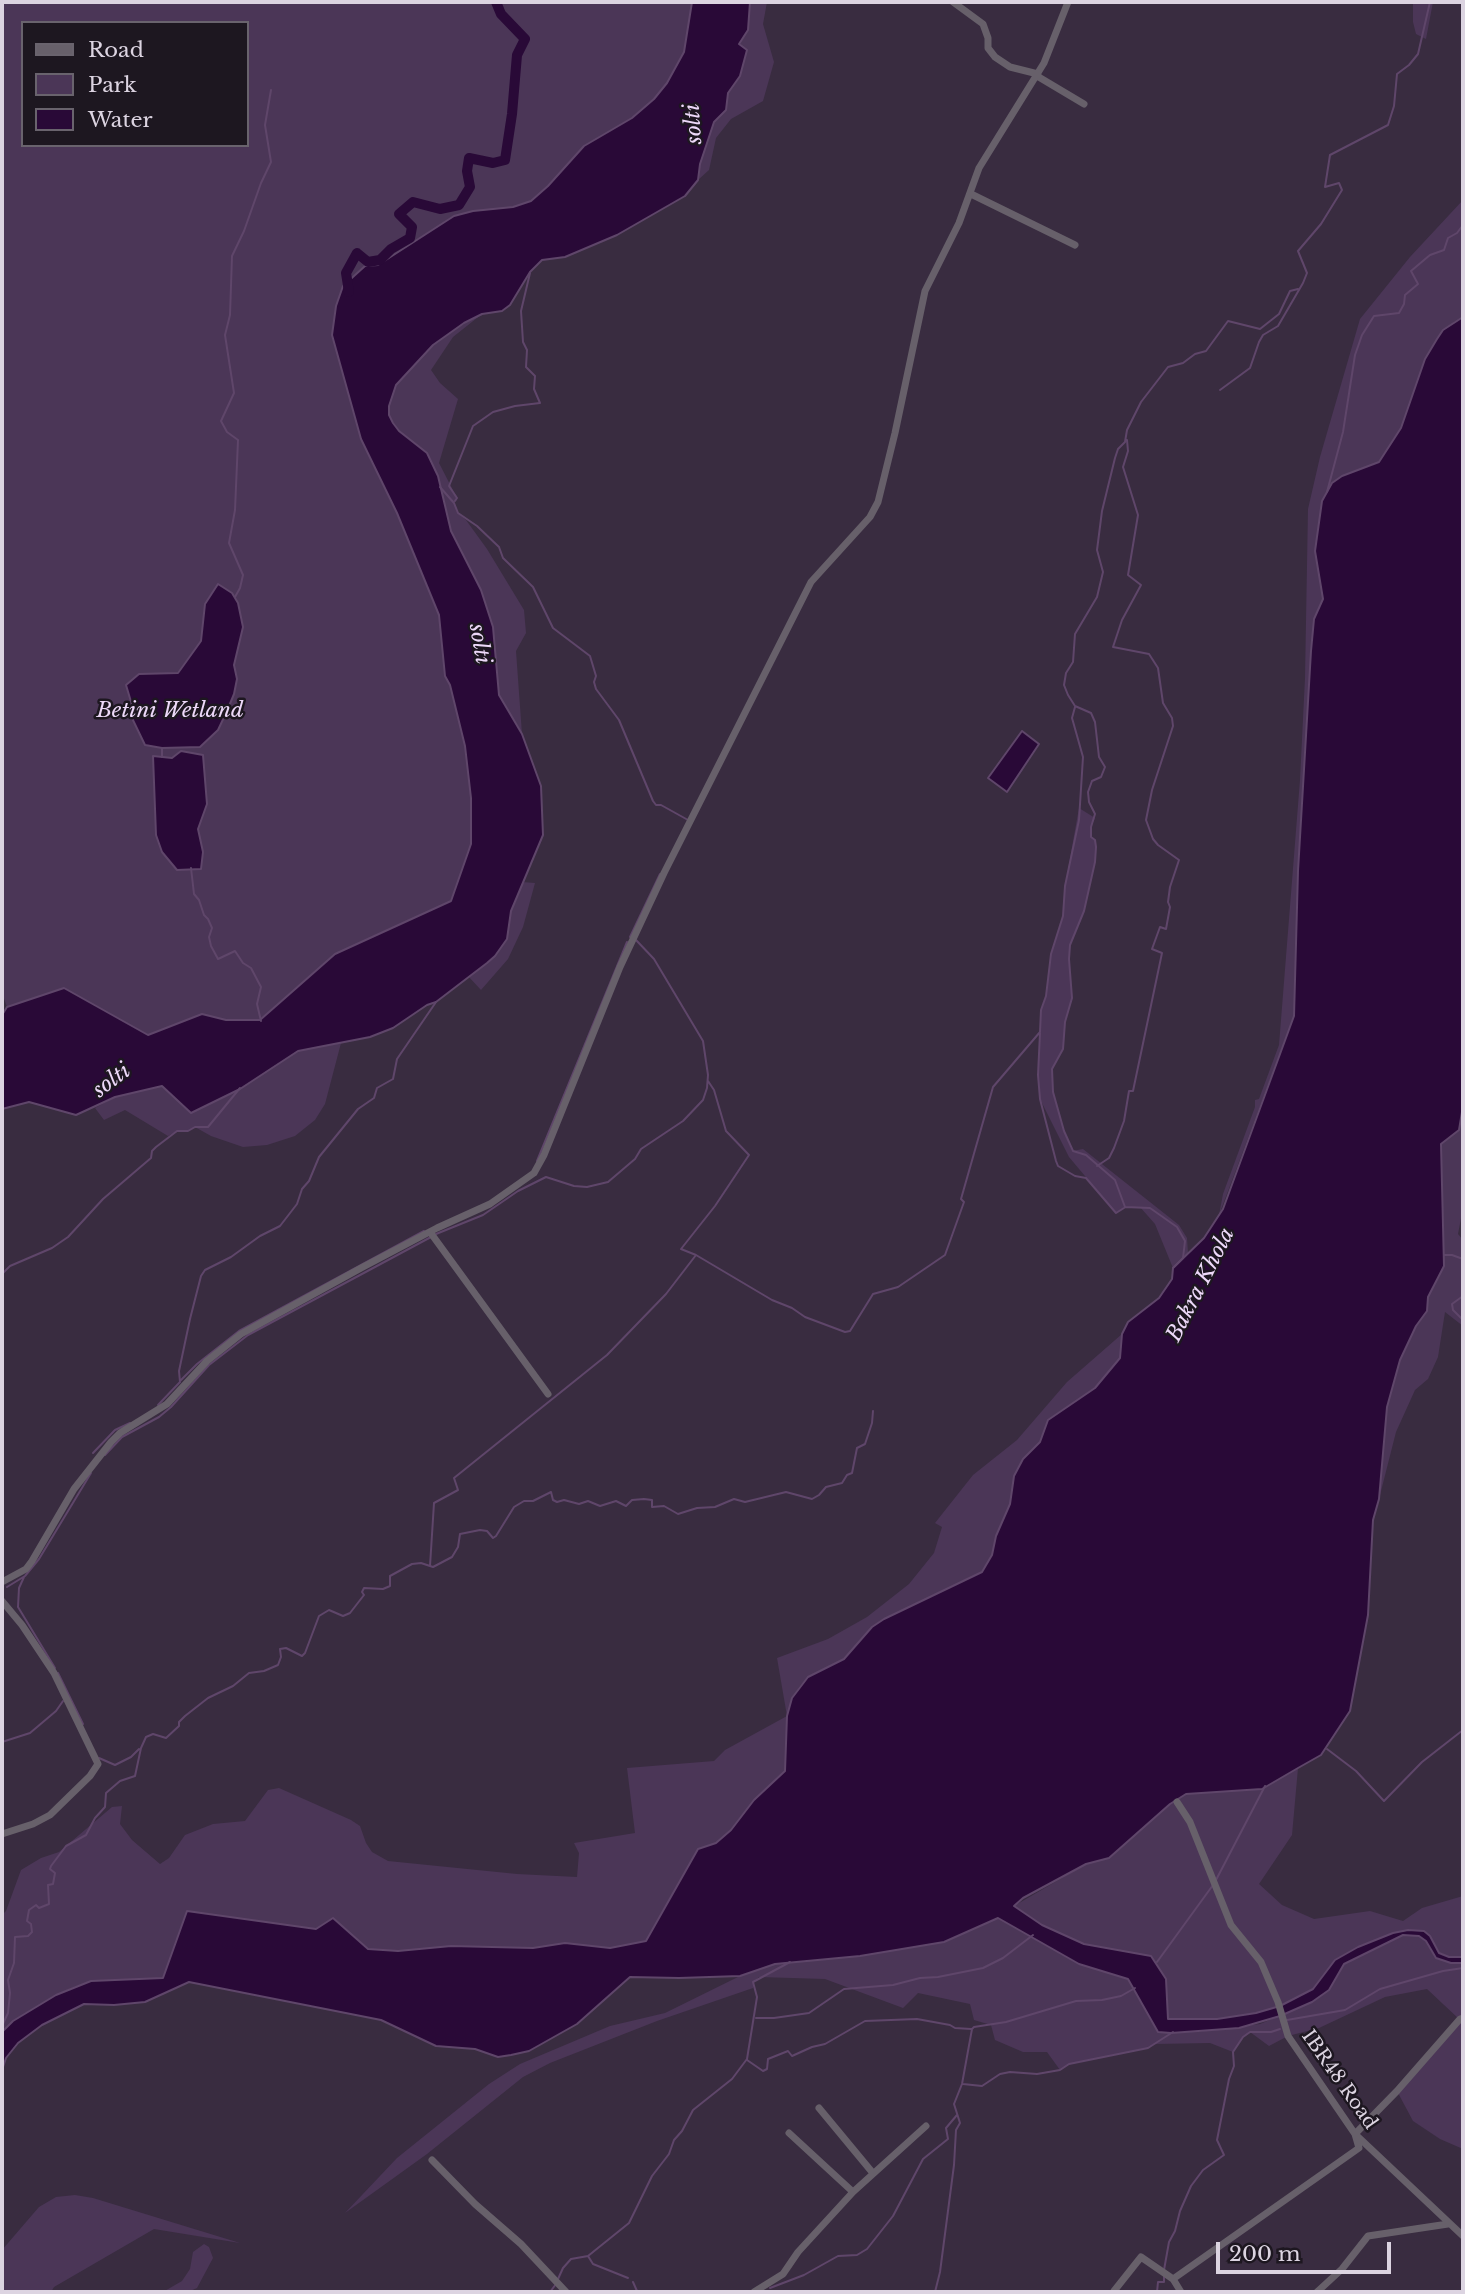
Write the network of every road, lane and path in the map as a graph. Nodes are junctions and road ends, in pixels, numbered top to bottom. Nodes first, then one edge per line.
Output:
1 (953, 2) edge
2 (1068, 2) edge
3 (1038, 75) junction
4 (1084, 104) dead end
5 (971, 194) junction
6 (1075, 245) dead end
7 (430, 1232) junction
8 (548, 1394) dead end
9 (2, 1582) edge
10 (2, 1601) edge
11 (1177, 1802) dead end
12 (2, 1834) edge
13 (1463, 2018) edge
14 (819, 2108) dead end
15 (926, 2126) dead end
16 (789, 2133) dead end
17 (1355, 2134) junction
18 (432, 2160) dead end
19 (872, 2172) junction
20 (853, 2192) junction
21 (1448, 2224) junction
22 (1463, 2236) edge
23 (1167, 2275) junction
24 (1114, 2291) edge
25 (566, 2292) edge
26 (754, 2292) edge
27 (1181, 2292) edge
28 (1317, 2292) edge

1 - 3 street
2 - 3 street
3 - 4 street
3 - 5 street
5 - 6 street
5 - 7 street
7 - 8 street
7 - 9 street
10 - 12 street
11 - 17 street, IBR48 Road
13 - 17 street
14 - 19 street
15 - 19 street
16 - 20 street
17 - 21 street, IBR48 Road
17 - 23 street
18 - 25 street
19 - 20 street
20 - 26 street
21 - 22 street, IBR48 Road
21 - 28 street
23 - 24 street
23 - 27 street

